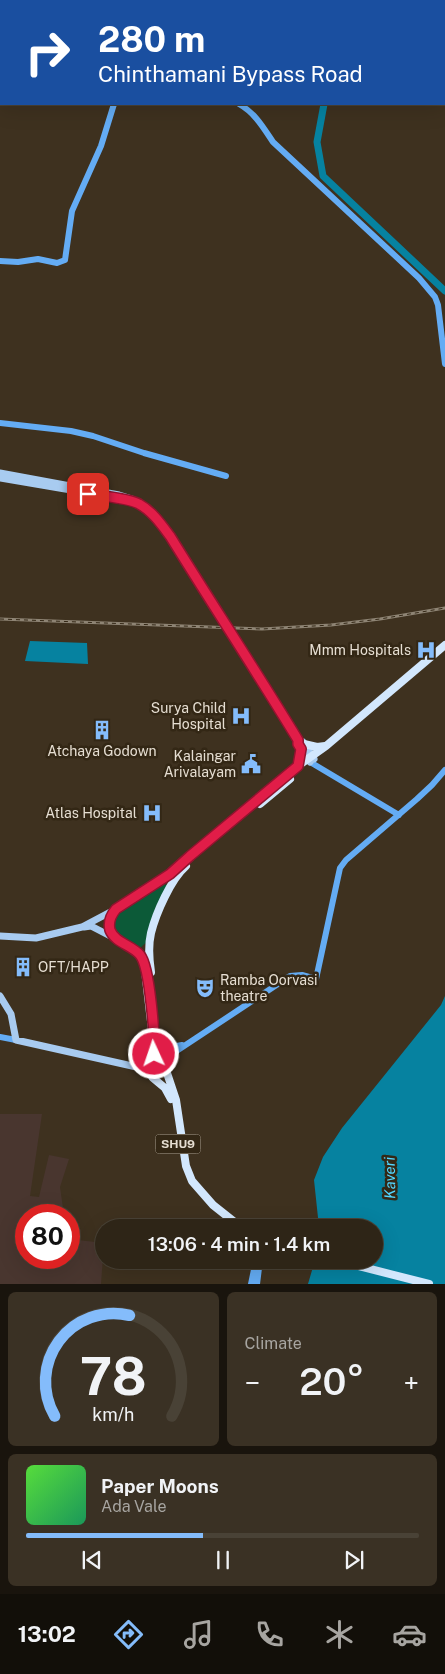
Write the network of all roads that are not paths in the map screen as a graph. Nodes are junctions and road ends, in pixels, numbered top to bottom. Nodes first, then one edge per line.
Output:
1 (114, 105) edge
2 (241, 105) edge
3 (0, 261) edge
4 (445, 364) edge
5 (0, 423) edge
6 (0, 473) edge
7 (226, 476) dead end
8 (0, 478) edge
9 (138, 503) junction
10 (445, 645) edge
11 (445, 650) edge
12 (301, 744) junction
13 (326, 746) junction
14 (312, 760) junction
15 (298, 766) junction
16 (445, 770) edge
17 (399, 815) junction
18 (156, 884) junction
19 (163, 902) junction
20 (119, 908) junction
21 (82, 927) junction
22 (151, 933) junction
23 (0, 936) edge
24 (120, 941) junction
25 (0, 996) edge
26 (0, 1037) edge
27 (158, 1038) junction
28 (16, 1040) junction
29 (186, 1044) junction
30 (152, 1066) junction
31 (141, 1068) junction
32 (166, 1069) junction
33 (152, 1077) junction
34 (216, 1211) junction
35 (225, 1219) edge
36 (228, 1219) edge
37 (254, 1269) edge
38 (259, 1269) edge
39 (371, 1269) edge
40 (251, 1284) edge
41 (257, 1284) edge
42 (429, 1284) edge

1 - 3 street
2 - 4 street
5 - 7 street
6 - 9 main road
8 - 9 main road
9 - 12 main road
10 - 13 highway
11 - 14 highway
12 - 13 highway
12 - 14 main road
12 - 15 highway
13 - 14 highway
14 - 15 highway
14 - 17 street
14 - 19 highway
15 - 18 highway
16 - 17 street
17 - 29 street
18 - 19 highway
18 - 20 highway
19 - 22 highway
20 - 21 main road
20 - 24 highway
21 - 23 main road
21 - 24 main road
22 - 24 highway
22 - 27 highway
24 - 30 highway
25 - 28 main road
26 - 28 street
27 - 29 street
27 - 32 highway
28 - 31 main road, SHU9
29 - 32 street
30 - 31 main road, SHU9
30 - 32 highway, SHU9
30 - 33 highway
31 - 33 main road, SHU9
32 - 33 highway
32 - 34 highway, SHU9
33 - 34 highway, SHU9
34 - 35 highway, SHU9
34 - 36 highway, SHU9
37 - 40 street
38 - 41 street
39 - 42 highway

